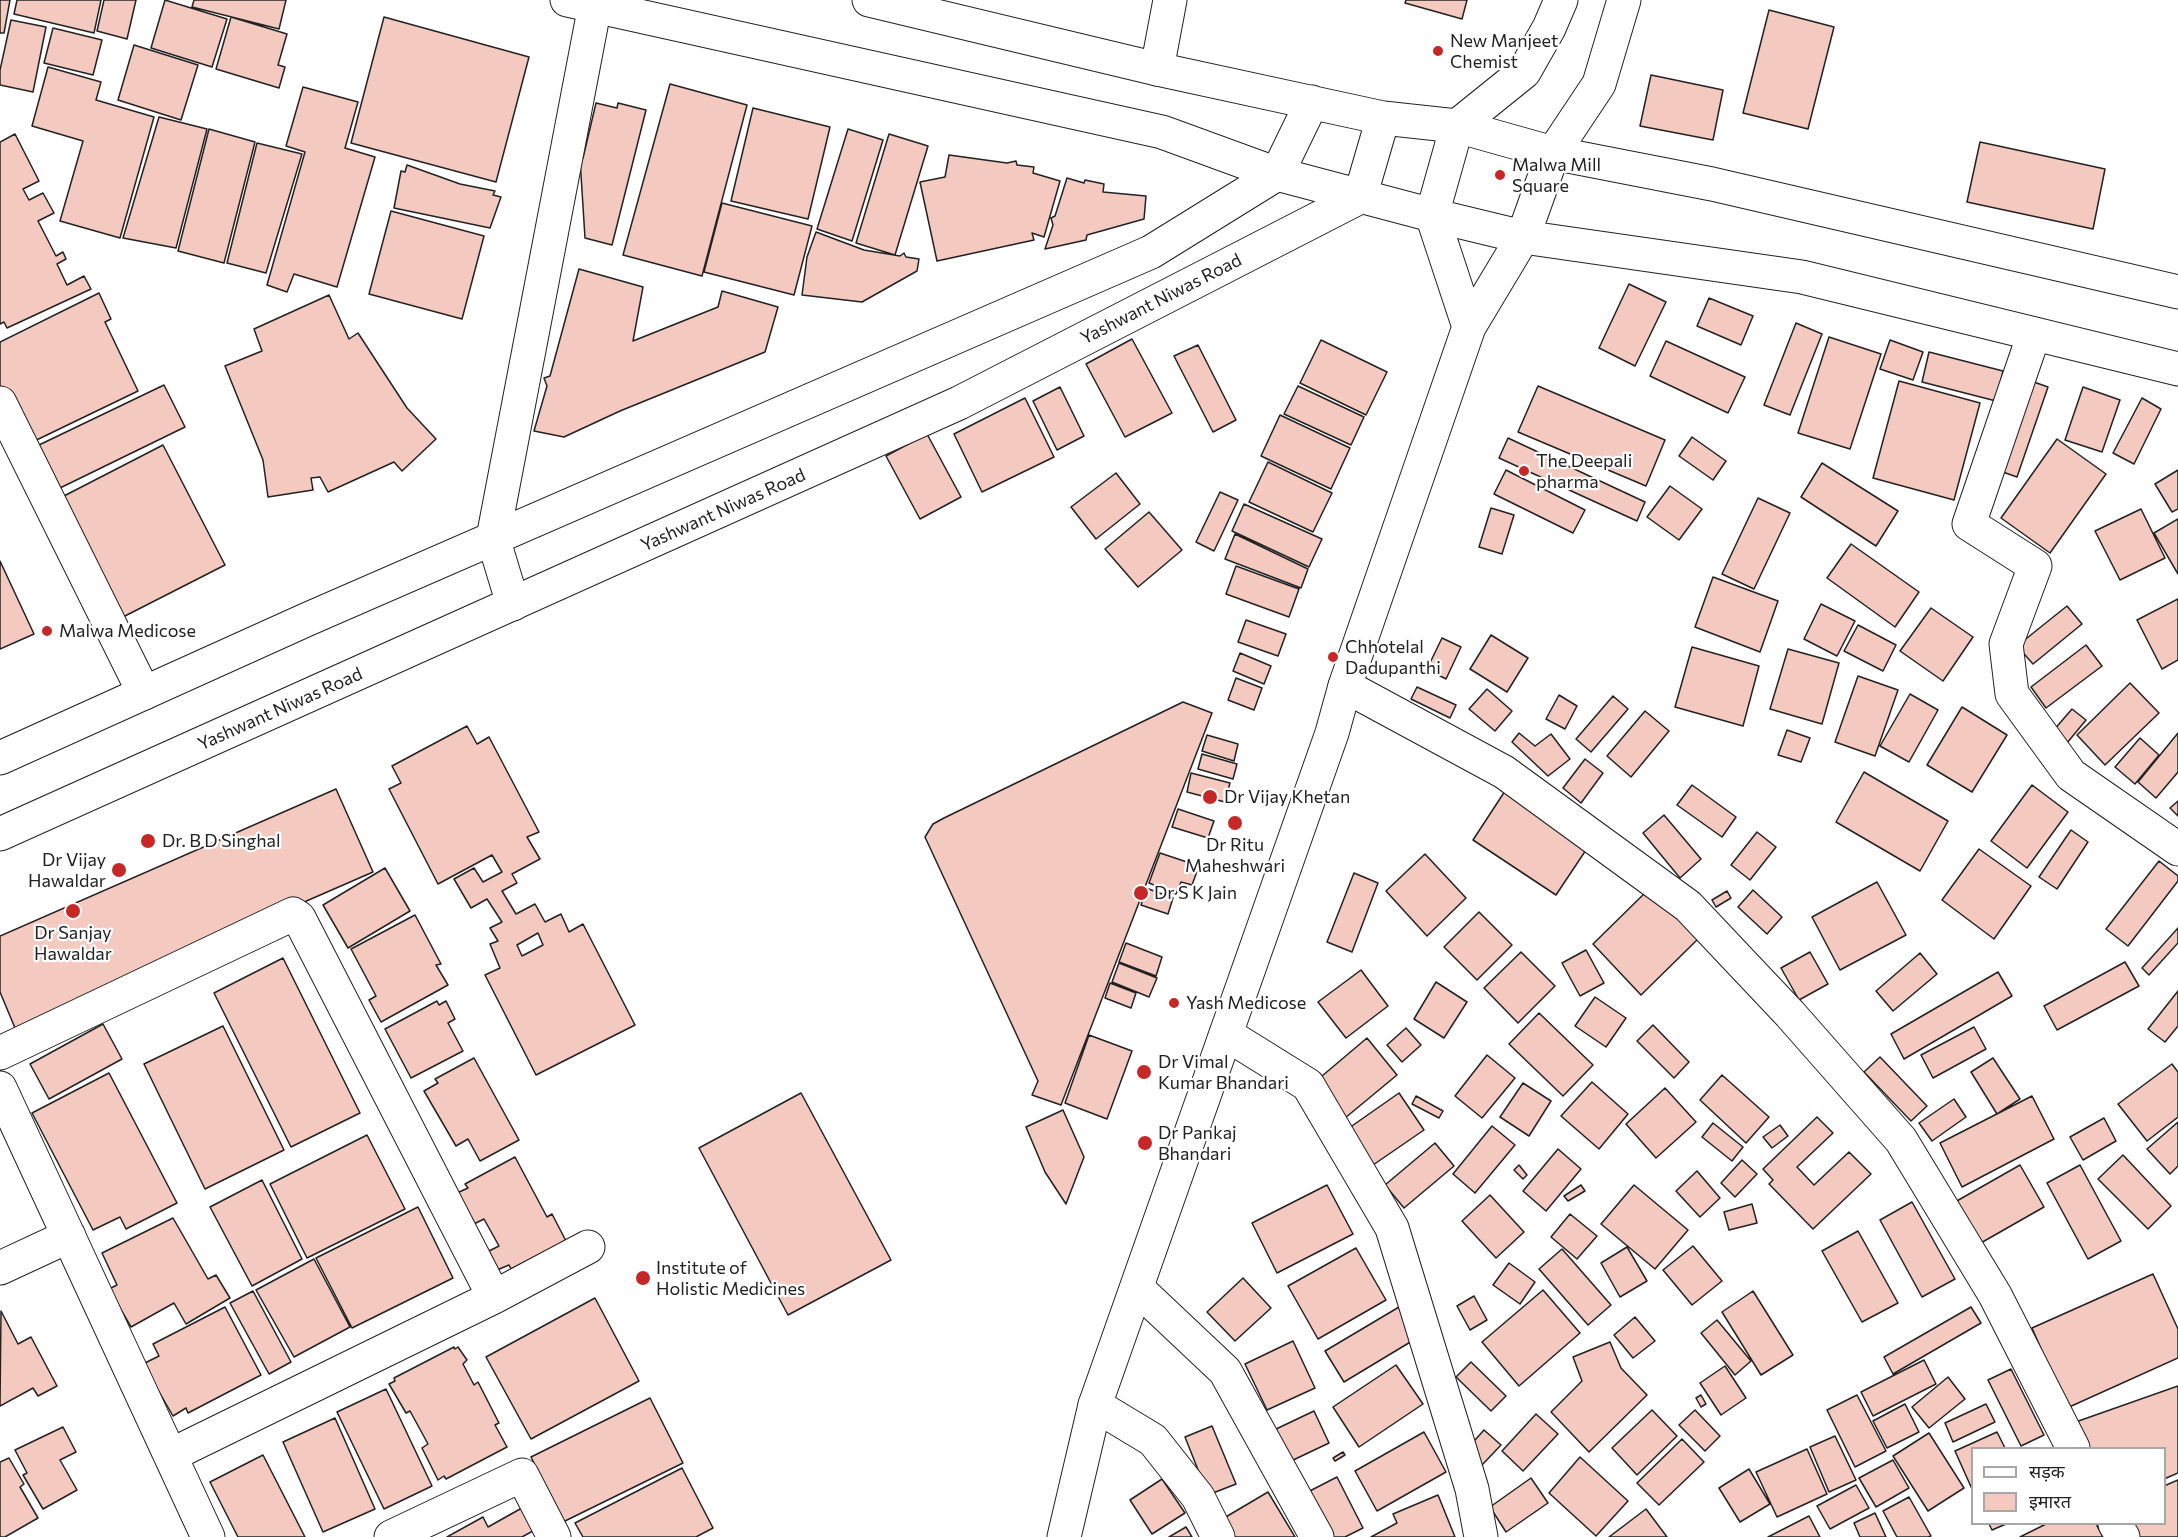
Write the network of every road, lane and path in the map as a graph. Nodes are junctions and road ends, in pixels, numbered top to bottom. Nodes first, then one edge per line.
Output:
1 (869, 0) edge
2 (1170, 0) edge
3 (1561, 0) edge
4 (1624, 0) edge
5 (586, 2) edge
6 (1157, 69) junction
7 (1312, 102) junction
8 (1383, 118) junction
9 (1457, 126) junction
10 (1553, 153) junction
11 (1277, 174) junction
12 (1360, 197) junction
13 (1432, 215) junction
14 (1523, 237) junction
15 (2178, 292) edge
16 (1469, 327) junction
17 (2034, 334) junction
18 (2178, 369) edge
19 (0, 403) edge
20 (493, 538) junction
21 (513, 604) junction
22 (1345, 686) junction
23 (144, 693) junction
24 (0, 758) edge
25 (0, 834) edge
26 (2178, 849) edge
27 (1227, 1034) junction
28 (0, 1053) edge
29 (0, 1088) edge
30 (69, 1236) junction
31 (588, 1247) dead end
32 (0, 1268) edge
33 (1137, 1288) junction
34 (494, 1297) junction
35 (1095, 1405) junction
36 (2072, 1447) edge
37 (171, 1455) junction
38 (208, 1537) edge
39 (390, 1537) edge
40 (554, 1537) edge
41 (1064, 1537) edge
42 (1218, 1537) edge
43 (1317, 1537) edge
44 (1481, 1537) edge

1 - 6 street
2 - 6 street
3 - 9 street
4 - 10 street
5 - 11 street
5 - 20 street
6 - 7 street
7 - 8 street
7 - 11 street
8 - 9 street
8 - 12 street
9 - 10 street
9 - 13 street
10 - 14 street
10 - 15 street
11 - 12 street
11 - 20 street
12 - 13 street
12 - 21 street, Yashwant Niwas Road
13 - 14 street
13 - 16 street
14 - 16 street
14 - 17 street
16 - 22 street
17 - 18 street
17 - 26 street
19 - 23 street
20 - 21 street
20 - 23 street
21 - 25 street, Yashwant Niwas Road
22 - 27 street
22 - 36 street
23 - 24 street
27 - 33 street
27 - 44 street
28 - 34 street
29 - 30 street
30 - 32 street
30 - 37 street
31 - 34 street
33 - 35 street
33 - 43 street
34 - 37 street
35 - 41 street
35 - 42 street
37 - 38 street
39 - 40 street

